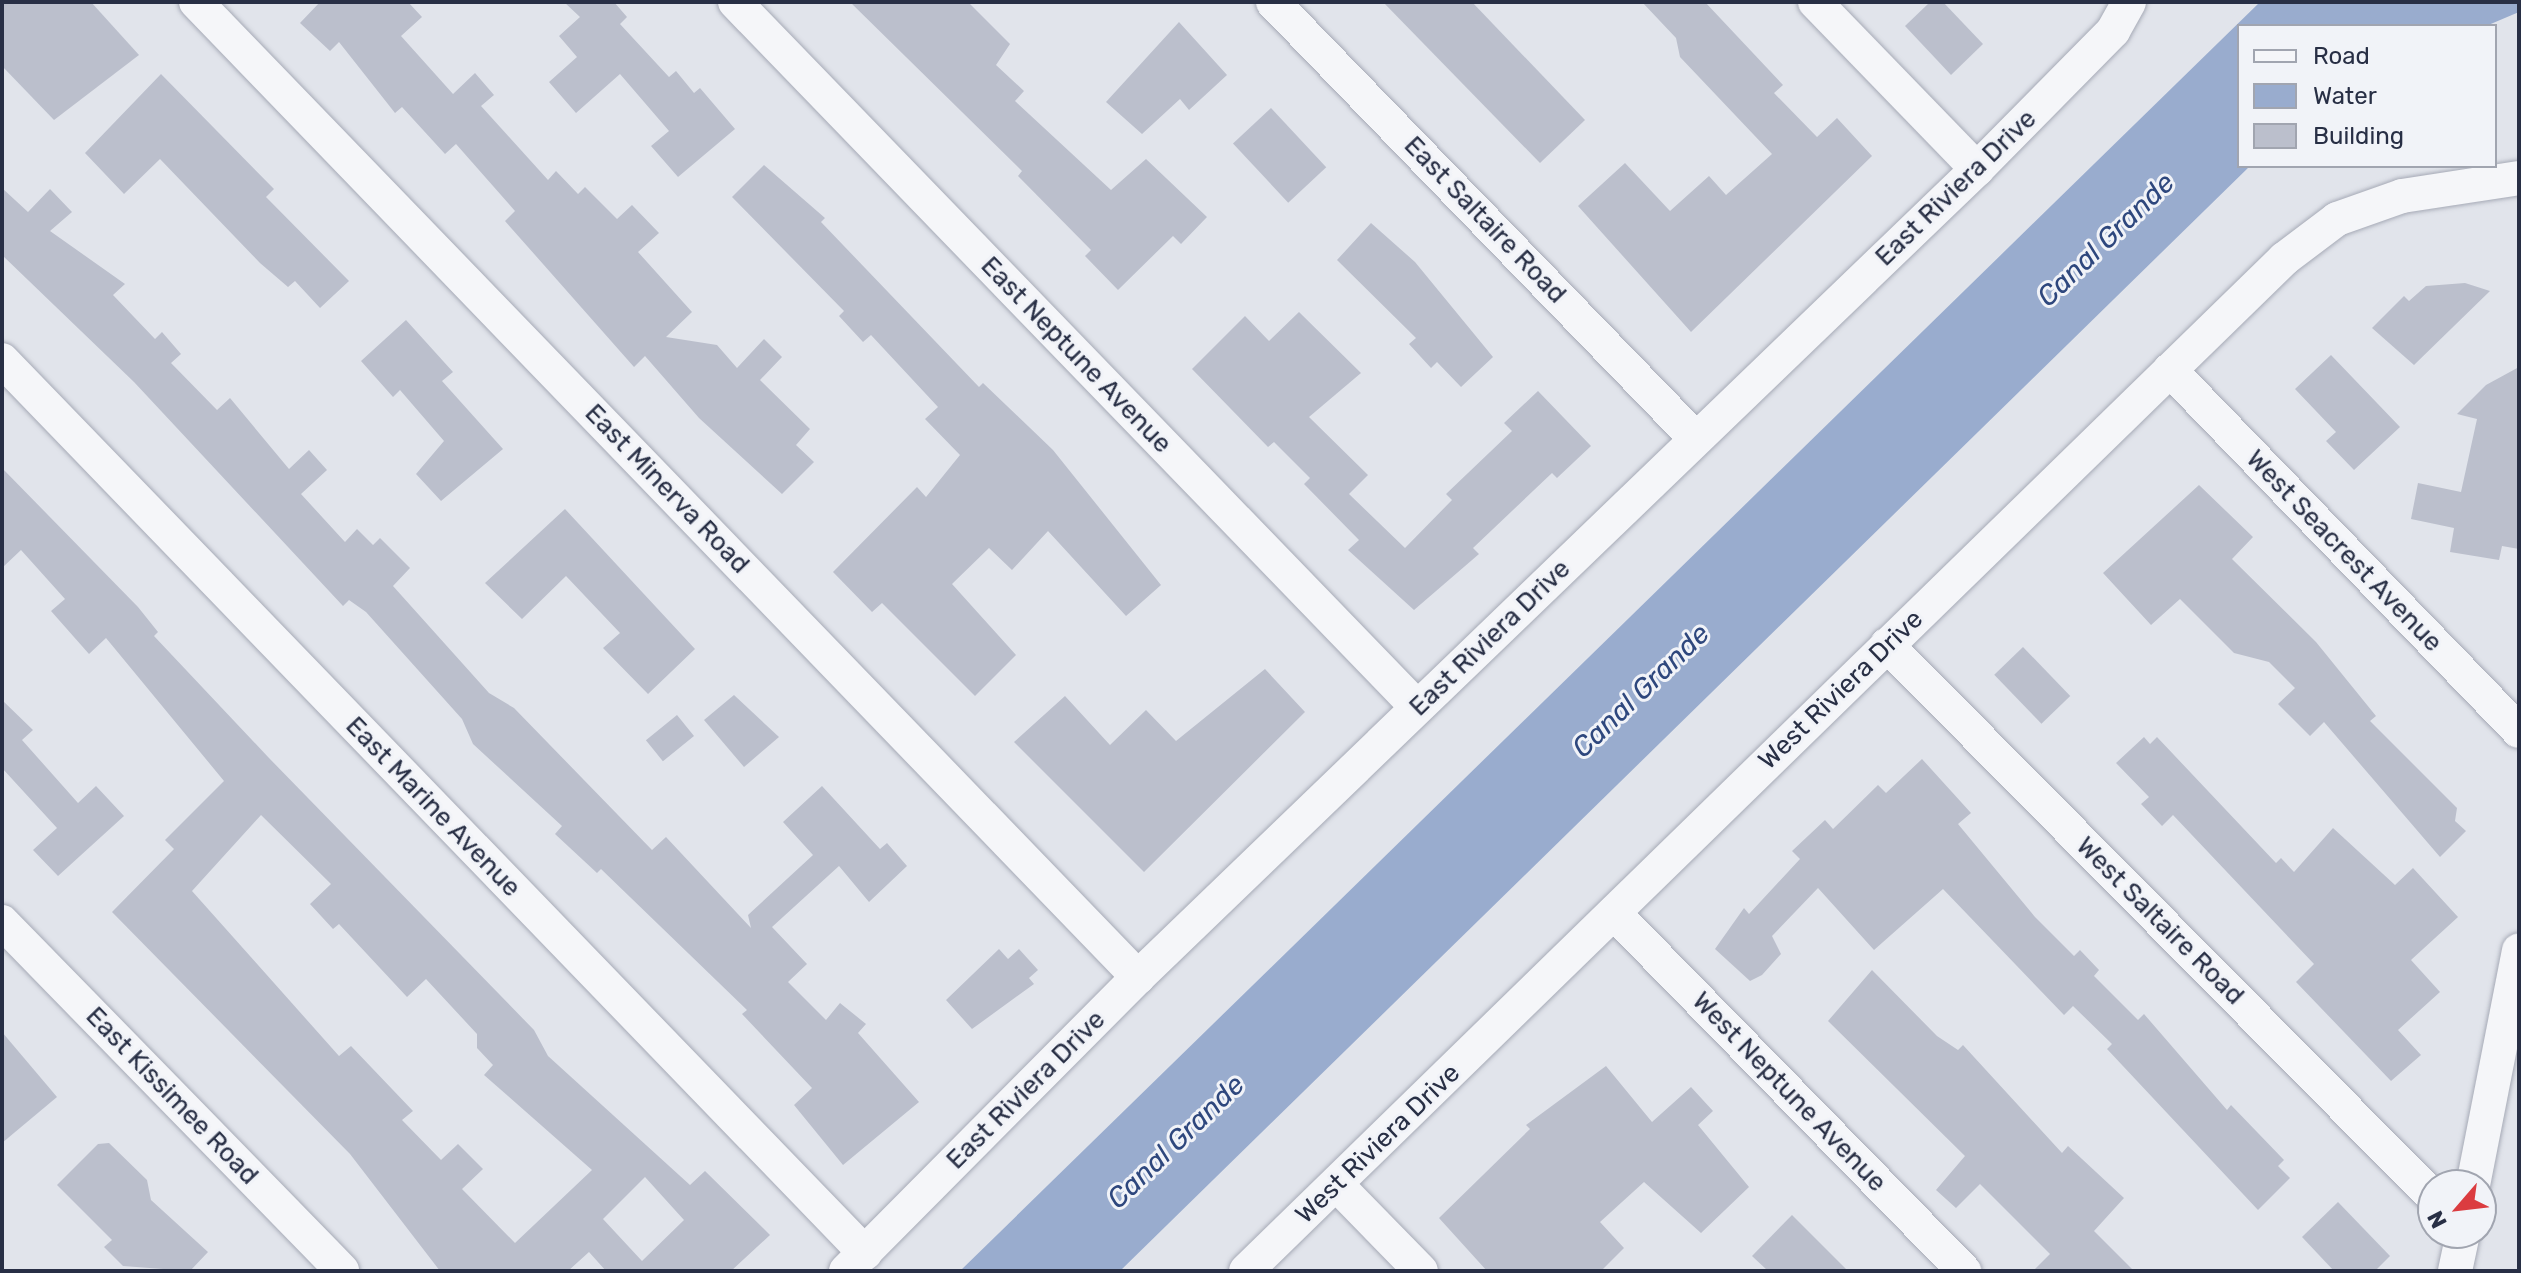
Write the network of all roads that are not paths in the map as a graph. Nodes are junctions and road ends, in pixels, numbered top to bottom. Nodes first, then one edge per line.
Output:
1 (196, 2) edge
2 (735, 2) edge
3 (1273, 2) edge
4 (1815, 2) edge
5 (2129, 2) edge
6 (1977, 169) junction
7 (2519, 178) edge
8 (2, 360) edge
9 (2170, 370) junction
10 (1696, 439) junction
11 (1887, 645) junction
12 (1417, 707) junction
13 (2519, 731) edge
14 (1614, 913) junction
15 (2, 922) edge
16 (2519, 950) edge
17 (1138, 977) junction
18 (2476, 1169) edge
19 (2417, 1181) edge
20 (1337, 1185) junction
21 (2460, 1249) edge
22 (856, 1262) edge
23 (342, 1271) edge
24 (1246, 1271) edge
25 (1421, 1271) edge
26 (1964, 1271) edge
27 (2455, 1271) edge

1 - 17 street, East Minerva Road
2 - 12 street, East Neptune Avenue
3 - 10 street, East Saltaire Road
4 - 6 street
5 - 6 street, East Riviera Drive
6 - 10 street, East Riviera Drive
7 - 9 street, West Riviera Drive
8 - 22 street, East Marine Avenue
9 - 11 street, West Riviera Drive
9 - 13 street, West Seacrest Avenue
10 - 12 street, East Riviera Drive
11 - 14 street, West Riviera Drive
11 - 19 street, West Saltaire Road
12 - 17 street, East Riviera Drive
14 - 20 street, West Riviera Drive
14 - 26 street, West Neptune Avenue
15 - 23 street, East Kissimee Road
16 - 18 street
17 - 22 street, East Riviera Drive
20 - 24 street, West Riviera Drive
20 - 25 street
21 - 27 street

